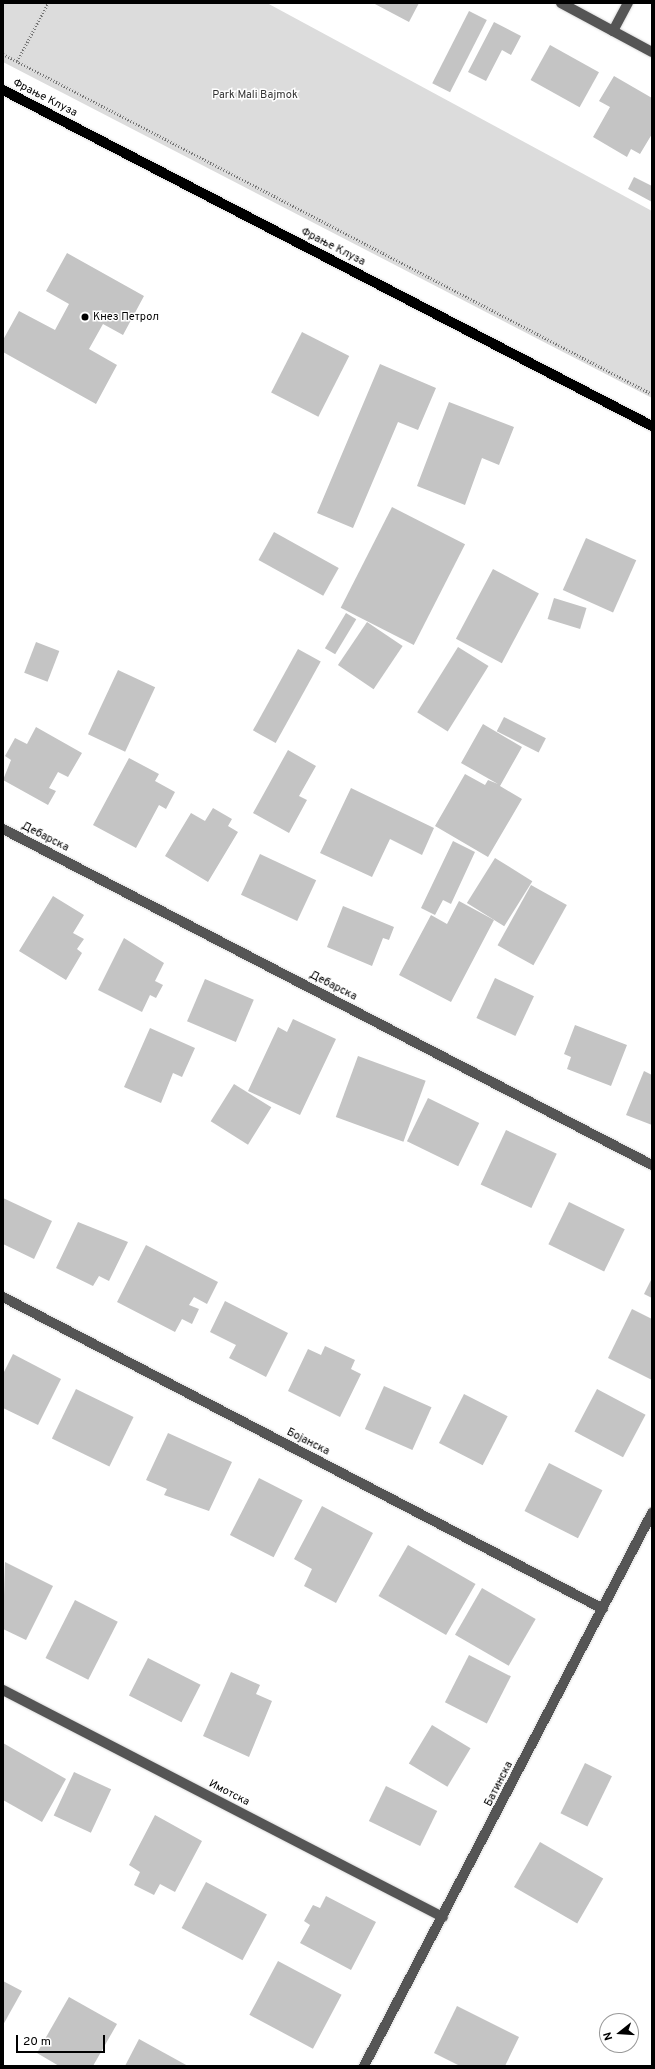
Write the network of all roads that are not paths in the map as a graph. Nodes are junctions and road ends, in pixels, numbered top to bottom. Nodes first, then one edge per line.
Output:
1 (561, 3) edge
2 (628, 3) edge
3 (613, 31) junction
4 (652, 52) edge
5 (3, 90) edge
6 (652, 426) edge
7 (3, 829) edge
8 (652, 1164) edge
9 (3, 1297) edge
10 (652, 1512) edge
11 (603, 1609) junction
12 (3, 1690) edge
13 (443, 1917) junction
14 (364, 2066) edge

1 - 3 street
2 - 3 street
3 - 4 street
5 - 6 main road, Фрање Клуза
7 - 8 street, Дебарска
9 - 11 street, Бојанска
10 - 11 street, Батинска
11 - 13 street, Батинска
12 - 13 street, Имотска
13 - 14 street, Батинска

